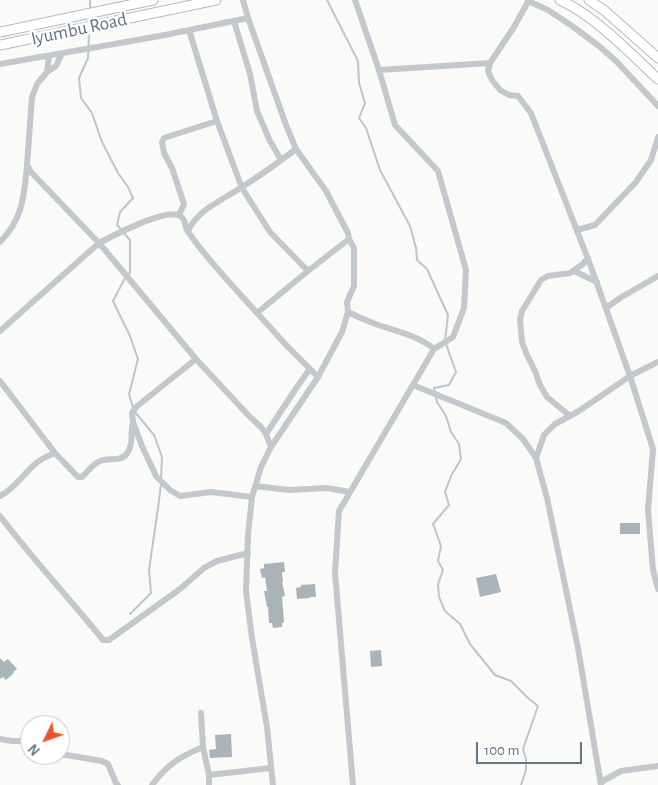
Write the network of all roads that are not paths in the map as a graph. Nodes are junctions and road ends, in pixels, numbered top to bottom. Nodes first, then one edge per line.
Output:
1 (152, 0) edge
2 (216, 0) edge
3 (243, 0) edge
4 (355, 0) edge
5 (560, 0) edge
6 (589, 0) edge
7 (529, 1) edge
8 (248, 18) junction
9 (234, 21) junction
10 (189, 30) junction
11 (0, 32) edge
12 (0, 45) edge
13 (62, 53) junction
14 (49, 56) junction
15 (658, 58) edge
16 (490, 63) junction
17 (0, 64) edge
18 (379, 70) junction
19 (47, 72) junction
20 (658, 79) edge
21 (658, 106) edge
22 (217, 121) junction
23 (658, 137) edge
24 (296, 148) junction
25 (281, 160) junction
26 (27, 164) junction
27 (242, 188) junction
28 (180, 215) junction
29 (577, 230) junction
30 (188, 231) junction
31 (349, 239) junction
32 (0, 242) edge
33 (99, 244) junction
34 (588, 258) junction
35 (308, 271) junction
36 (574, 272) junction
37 (658, 276) edge
38 (597, 282) junction
39 (606, 308) junction
40 (348, 312) junction
41 (257, 313) junction
42 (0, 331) edge
43 (434, 349) junction
44 (196, 359) junction
45 (658, 362) edge
46 (310, 370) junction
47 (630, 376) junction
48 (318, 377) junction
49 (0, 381) edge
50 (413, 385) junction
51 (570, 416) junction
52 (134, 422) junction
53 (266, 434) junction
54 (271, 447) junction
55 (55, 452) junction
56 (536, 458) junction
57 (255, 486) junction
58 (350, 492) junction
59 (0, 496) edge
60 (252, 496) junction
61 (0, 516) edge
62 (248, 553) junction
63 (658, 589) edge
64 (201, 713) dead end
65 (0, 739) edge
66 (20, 741) edge
67 (203, 747) junction
68 (70, 756) edge
69 (658, 766) edge
70 (271, 768) junction
71 (208, 775) junction
72 (601, 784) edge
73 (118, 785) edge
74 (152, 785) edge
75 (209, 785) edge
76 (273, 785) edge
77 (353, 785) edge

1 - 11 main road, Iyumbu Road
2 - 12 main road, Iyumbu Road
3 - 8 street
4 - 18 street
5 - 20 main road
6 - 15 main road
7 - 16 street
7 - 21 street
8 - 9 street
8 - 24 street
9 - 10 street
9 - 25 street
10 - 13 street
10 - 22 street
13 - 14 street
13 - 19 street
14 - 17 street
14 - 19 street
16 - 18 street
16 - 29 street
18 - 43 street
19 - 26 street
22 - 27 street
22 - 28 street
23 - 29 street
24 - 25 street
24 - 31 street
25 - 27 street
26 - 32 street
26 - 33 street
27 - 30 street
27 - 35 street
28 - 30 street
28 - 33 street
29 - 34 street
30 - 41 street
31 - 35 street
31 - 40 street
33 - 42 street
33 - 44 street
34 - 36 street
34 - 38 street
35 - 41 street
36 - 38 street
36 - 51 street
37 - 39 street
38 - 39 street
39 - 47 street
40 - 43 street
40 - 48 street
41 - 46 street
43 - 50 street
44 - 52 street
44 - 53 street
45 - 47 street
46 - 48 street
46 - 53 street
47 - 51 street
47 - 63 street
48 - 54 street
49 - 55 street
50 - 56 street
50 - 58 street
51 - 56 street
52 - 55 street
52 - 60 street
53 - 54 street
54 - 57 street
55 - 59 street
56 - 72 street
57 - 58 street
57 - 60 street
58 - 77 street
60 - 62 street
61 - 62 street
62 - 70 street
64 - 67 street
65 - 66 street
67 - 71 street
67 - 74 street
68 - 73 street
69 - 72 street
70 - 71 street
70 - 76 street
71 - 75 street

